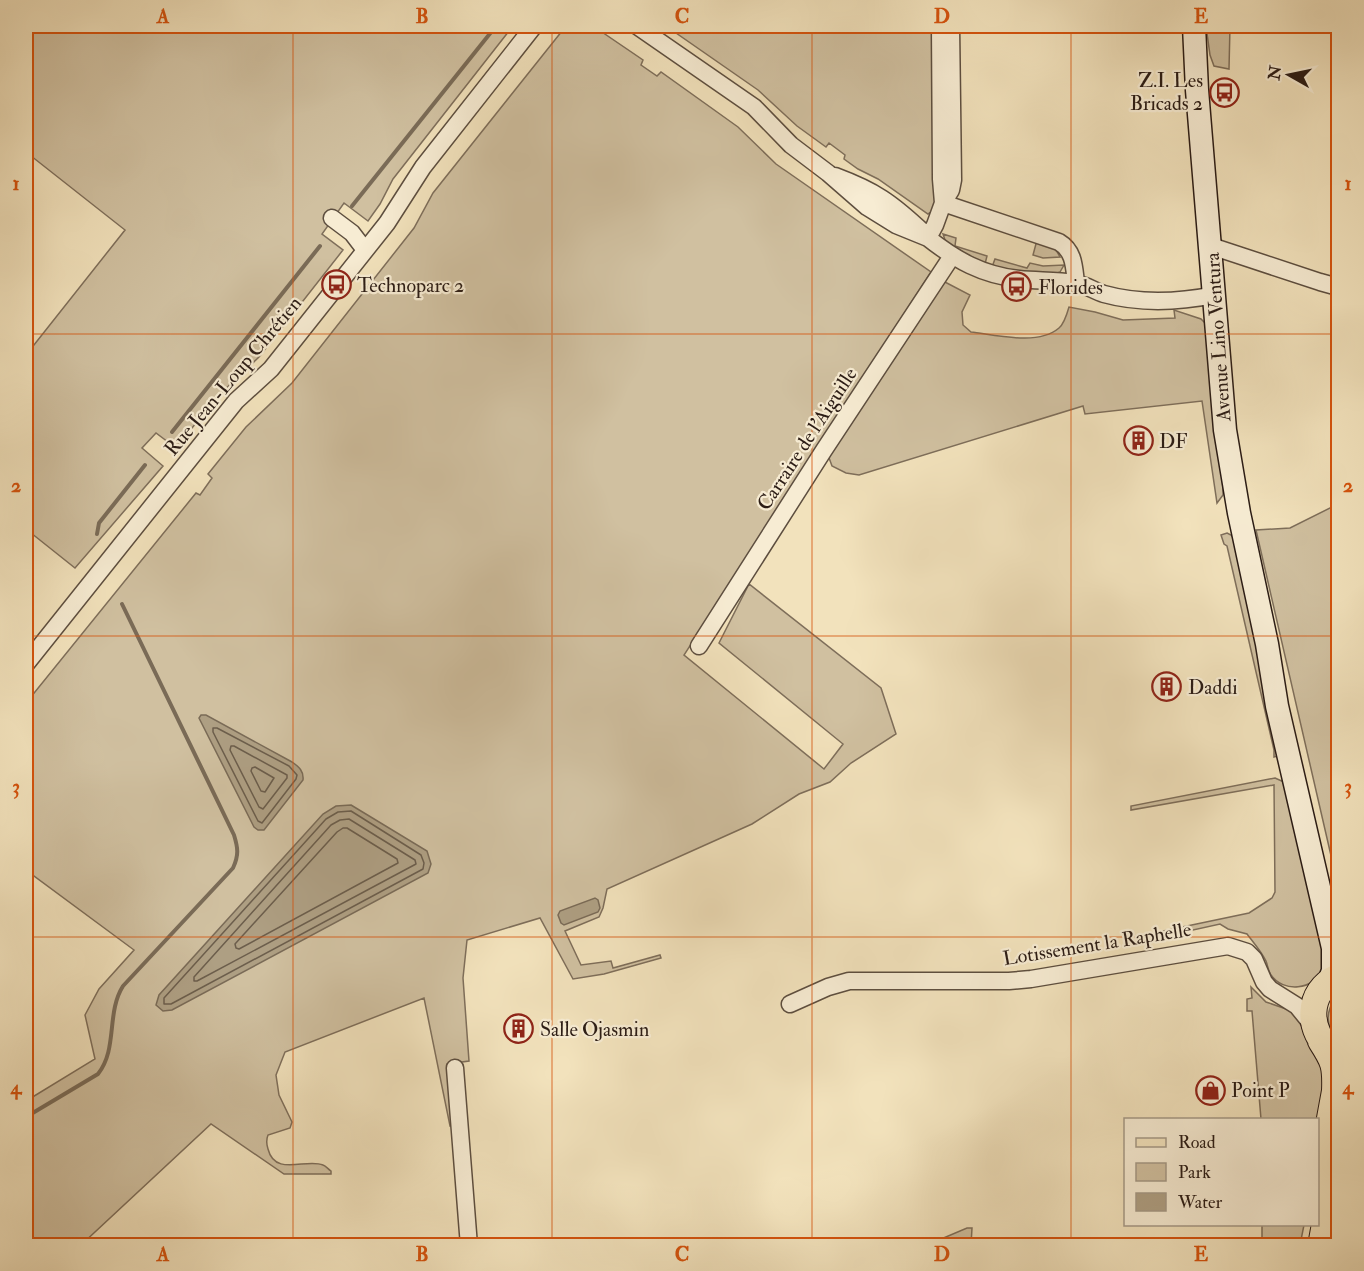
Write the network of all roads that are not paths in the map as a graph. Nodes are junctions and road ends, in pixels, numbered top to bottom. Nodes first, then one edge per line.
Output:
1 (534, 26) edge
2 (637, 26) edge
3 (940, 26) edge
4 (951, 26) edge
5 (1194, 26) edge
6 (943, 203) junction
7 (332, 218) dead end
8 (928, 238) junction
9 (1211, 246) junction
10 (365, 250) junction
11 (952, 256) junction
12 (1076, 283) junction
13 (1338, 287) edge
14 (1215, 295) junction
15 (1268, 644) junction
16 (699, 646) dead end
17 (26, 664) edge
18 (1338, 928) edge
19 (1329, 984) edge
20 (1282, 996) junction
21 (790, 1004) dead end
22 (1324, 1041) edge
23 (455, 1068) dead end
24 (1338, 1148) edge
25 (1319, 1174) edge
26 (1311, 1226) edge
27 (470, 1245) edge
28 (1307, 1245) edge
29 (1321, 1245) edge

1 - 10 street, Rue Jean-Loup Chrétien
2 - 8 street
3 - 6 street
4 - 6 street
5 - 9 main road, Avenue Lino Ventura
6 - 8 street
6 - 12 street
7 - 10 street
8 - 11 street
9 - 13 street
9 - 14 main road, Avenue Lino Ventura
10 - 17 street, Rue Jean-Loup Chrétien
11 - 12 street
11 - 16 street, Carraire de l'Aiguille
12 - 14 street
14 - 15 main road, Avenue Lino Ventura
15 - 18 main road, Avenue Lino Ventura
15 - 19 main road, Avenue Lino Ventura
19 - 20 street
19 - 22 main road
20 - 21 street, Lotissement la Raphelle
20 - 22 street, Lotissement la Raphelle
22 - 25 main road
23 - 27 street
24 - 29 main road
26 - 28 main road

